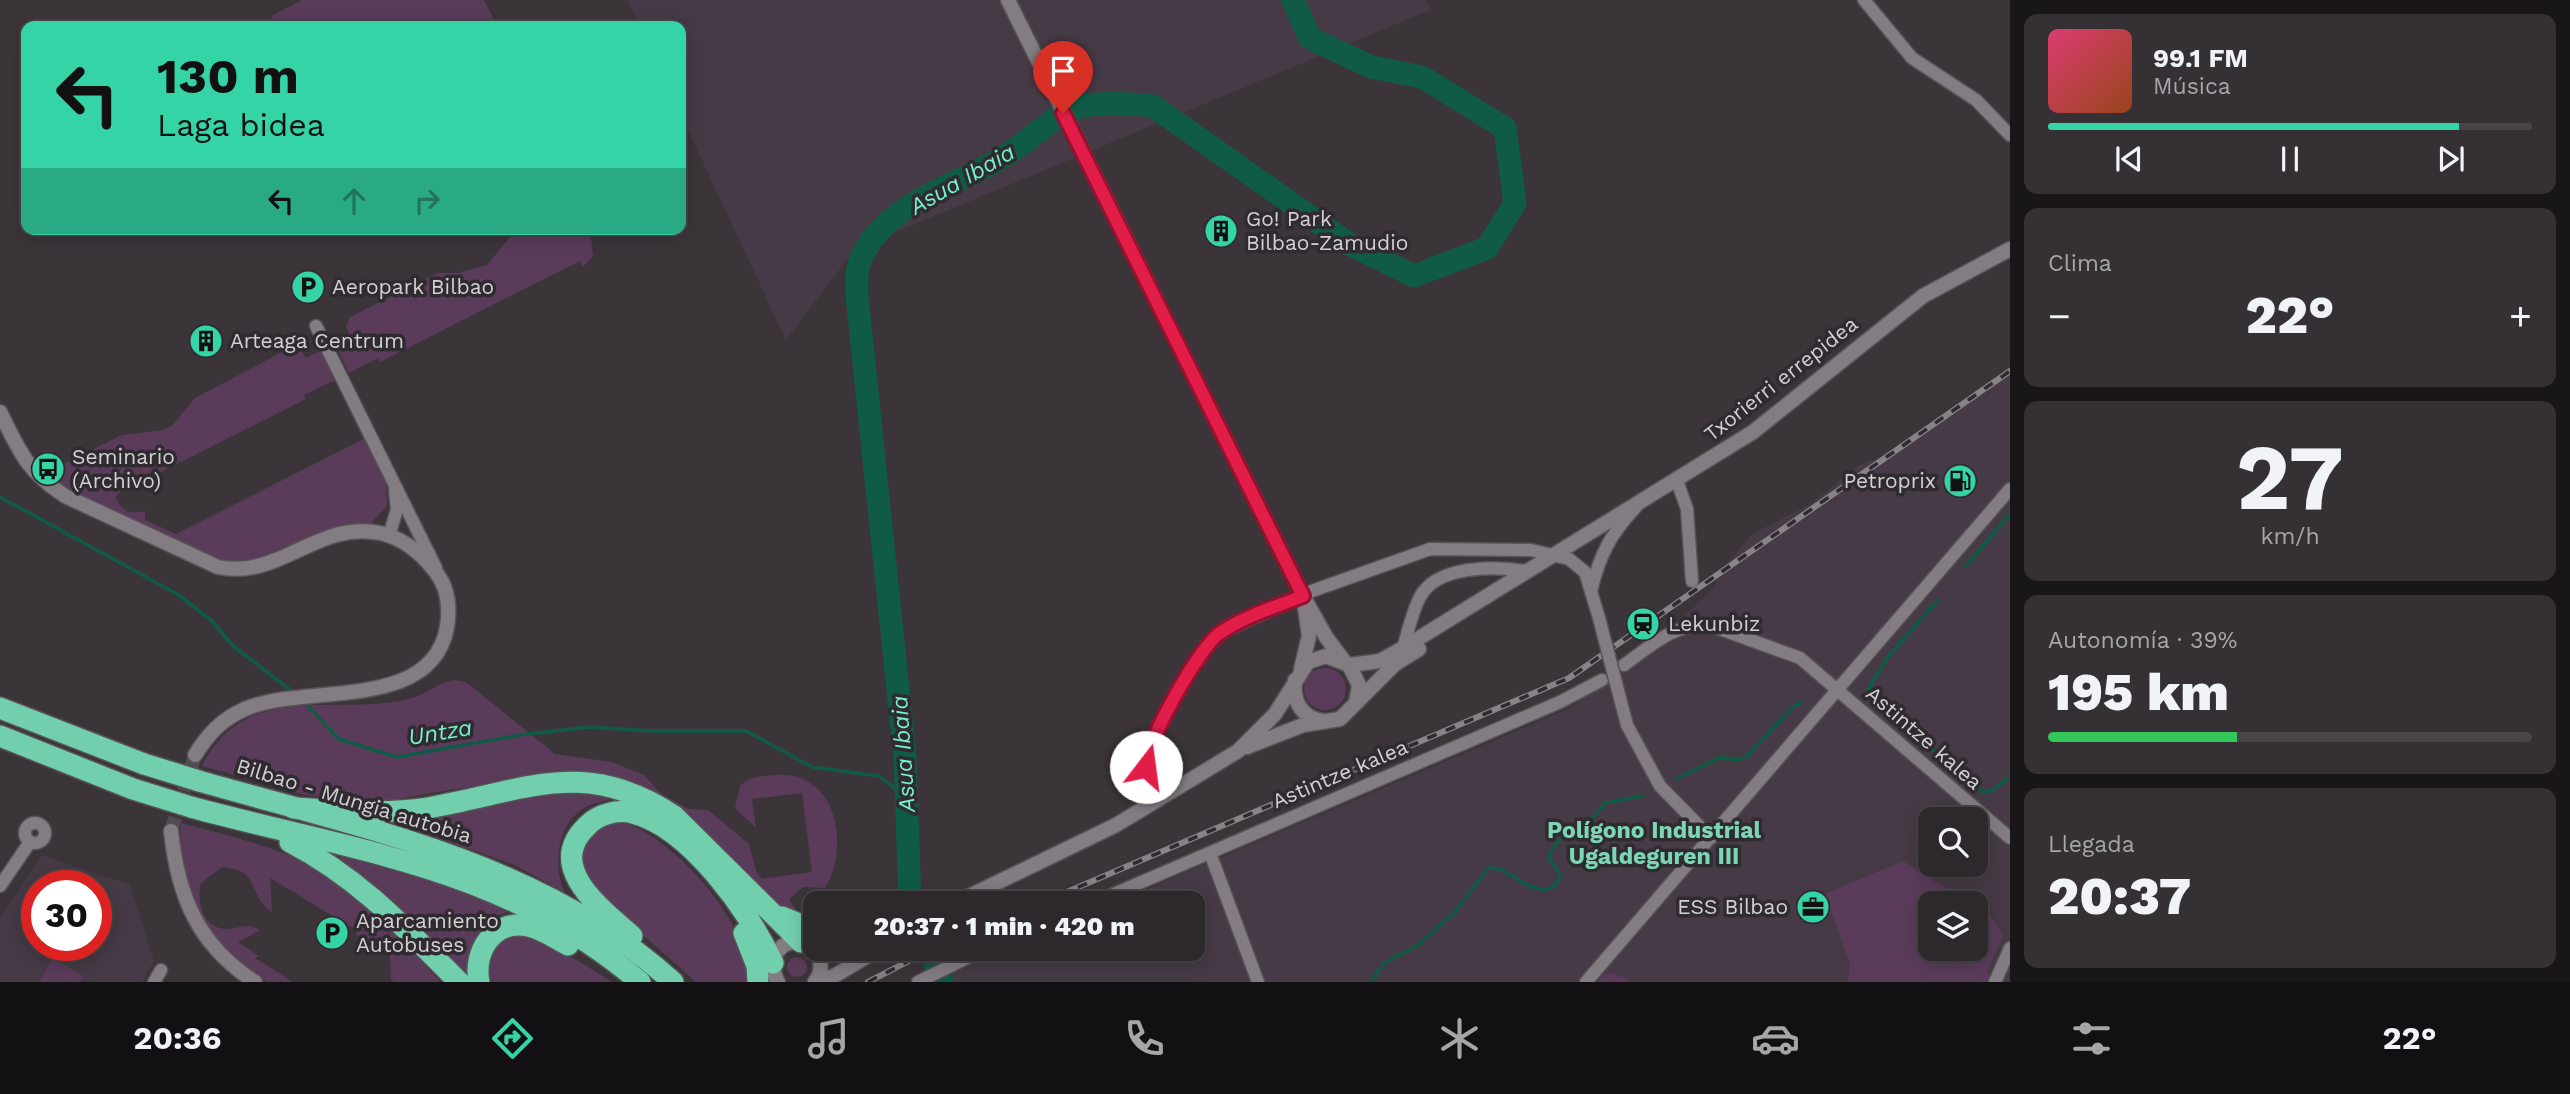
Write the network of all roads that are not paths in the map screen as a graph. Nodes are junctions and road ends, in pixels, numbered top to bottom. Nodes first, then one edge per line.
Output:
1 (1008, 0) edge
2 (1864, 0) edge
3 (2010, 135) edge
4 (2010, 248) edge
5 (316, 326) dead end
6 (0, 412) edge
7 (390, 473) junction
8 (1677, 481) junction
9 (2010, 489) edge
10 (1638, 504) junction
11 (389, 536) junction
12 (1555, 555) junction
13 (1541, 565) junction
14 (1525, 571) junction
15 (440, 578) junction
16 (1692, 581) dead end
17 (1591, 592) junction
18 (1303, 596) junction
19 (1403, 648) junction
20 (1346, 663) junction
21 (1624, 665) dead end
22 (1299, 672) junction
23 (1602, 680) dead end
24 (1840, 690) junction
25 (1356, 703) junction
26 (0, 708) edge
27 (1325, 722) junction
28 (0, 736) edge
29 (1237, 751) junction
30 (195, 755) tunnel mouth
31 (1160, 799) junction
32 (293, 808) junction
33 (267, 828) junction
34 (171, 831) tunnel mouth
35 (1712, 838) junction
36 (2010, 838) edge
37 (30, 842) dead end
38 (1210, 853) junction
39 (0, 886) edge
40 (985, 891) edge
41 (1121, 891) edge
42 (803, 936) edge
43 (803, 942) edge
44 (2010, 948) edge
45 (820, 961) edge
46 (859, 961) edge
47 (961, 961) edge
48 (655, 965) junction
49 (161, 970) dead end
50 (771, 977) edge
51 (921, 980) edge
52 (154, 982) edge
53 (256, 982) edge
54 (459, 982) edge
55 (479, 982) edge
56 (623, 982) edge
57 (640, 982) edge
58 (673, 982) edge
59 (815, 982) edge
60 (1258, 982) edge
61 (1586, 982) edge
62 (1995, 982) edge

1 - 18 street
2 - 3 street
4 - 8 street, Txorierri errepidea
5 - 7 street
6 - 11 street
7 - 11 street
7 - 15 street
8 - 10 street, Txorierri errepidea
8 - 16 street
9 - 24 street
10 - 12 street, Txorierri errepidea
10 - 17 street
11 - 15 street
12 - 13 street, Txorierri errepidea
12 - 17 street
12 - 18 street
13 - 14 street, Txorierri errepidea
13 - 25 street, Txorierri errepidea
14 - 19 street, Txorierri errepidea
14 - 19 street
15 - 30 street
17 - 35 street, bridge
18 - 20 street
18 - 22 street
18 - 31 street
19 - 20 street, Txorierri errepidea
20 - 22 street, Txorierri errepidea
20 - 25 street
21 - 24 street, Astintze kalea
22 - 27 street
22 - 29 street, Txorierri errepidea
23 - 38 street, Astintze kalea
24 - 35 street
24 - 36 street, Astintze kalea
25 - 27 street, Txorierri errepidea
26 - 32 highway, Bilbao - Mungia autobia, bridge
27 - 29 street, Txorierri errepidea
28 - 33 highway, Bilbao - Mungia autobia, bridge
29 - 31 street, Txorierri errepidea
31 - 40 street, Txorierri errepidea
32 - 42 highway
32 - 48 highway, Bilbao - Mungia autobia
33 - 54 highway
33 - 57 highway, Bilbao - Mungia autobia
34 - 53 street
35 - 61 street
37 - 39 street
38 - 41 street, Astintze kalea
38 - 60 street
43 - 50 street
44 - 62 street
45 - 59 street
46 - 59 street
47 - 51 street
48 - 50 highway
48 - 58 highway, Bilbao - Mungia autobia
49 - 52 street
55 - 56 highway

